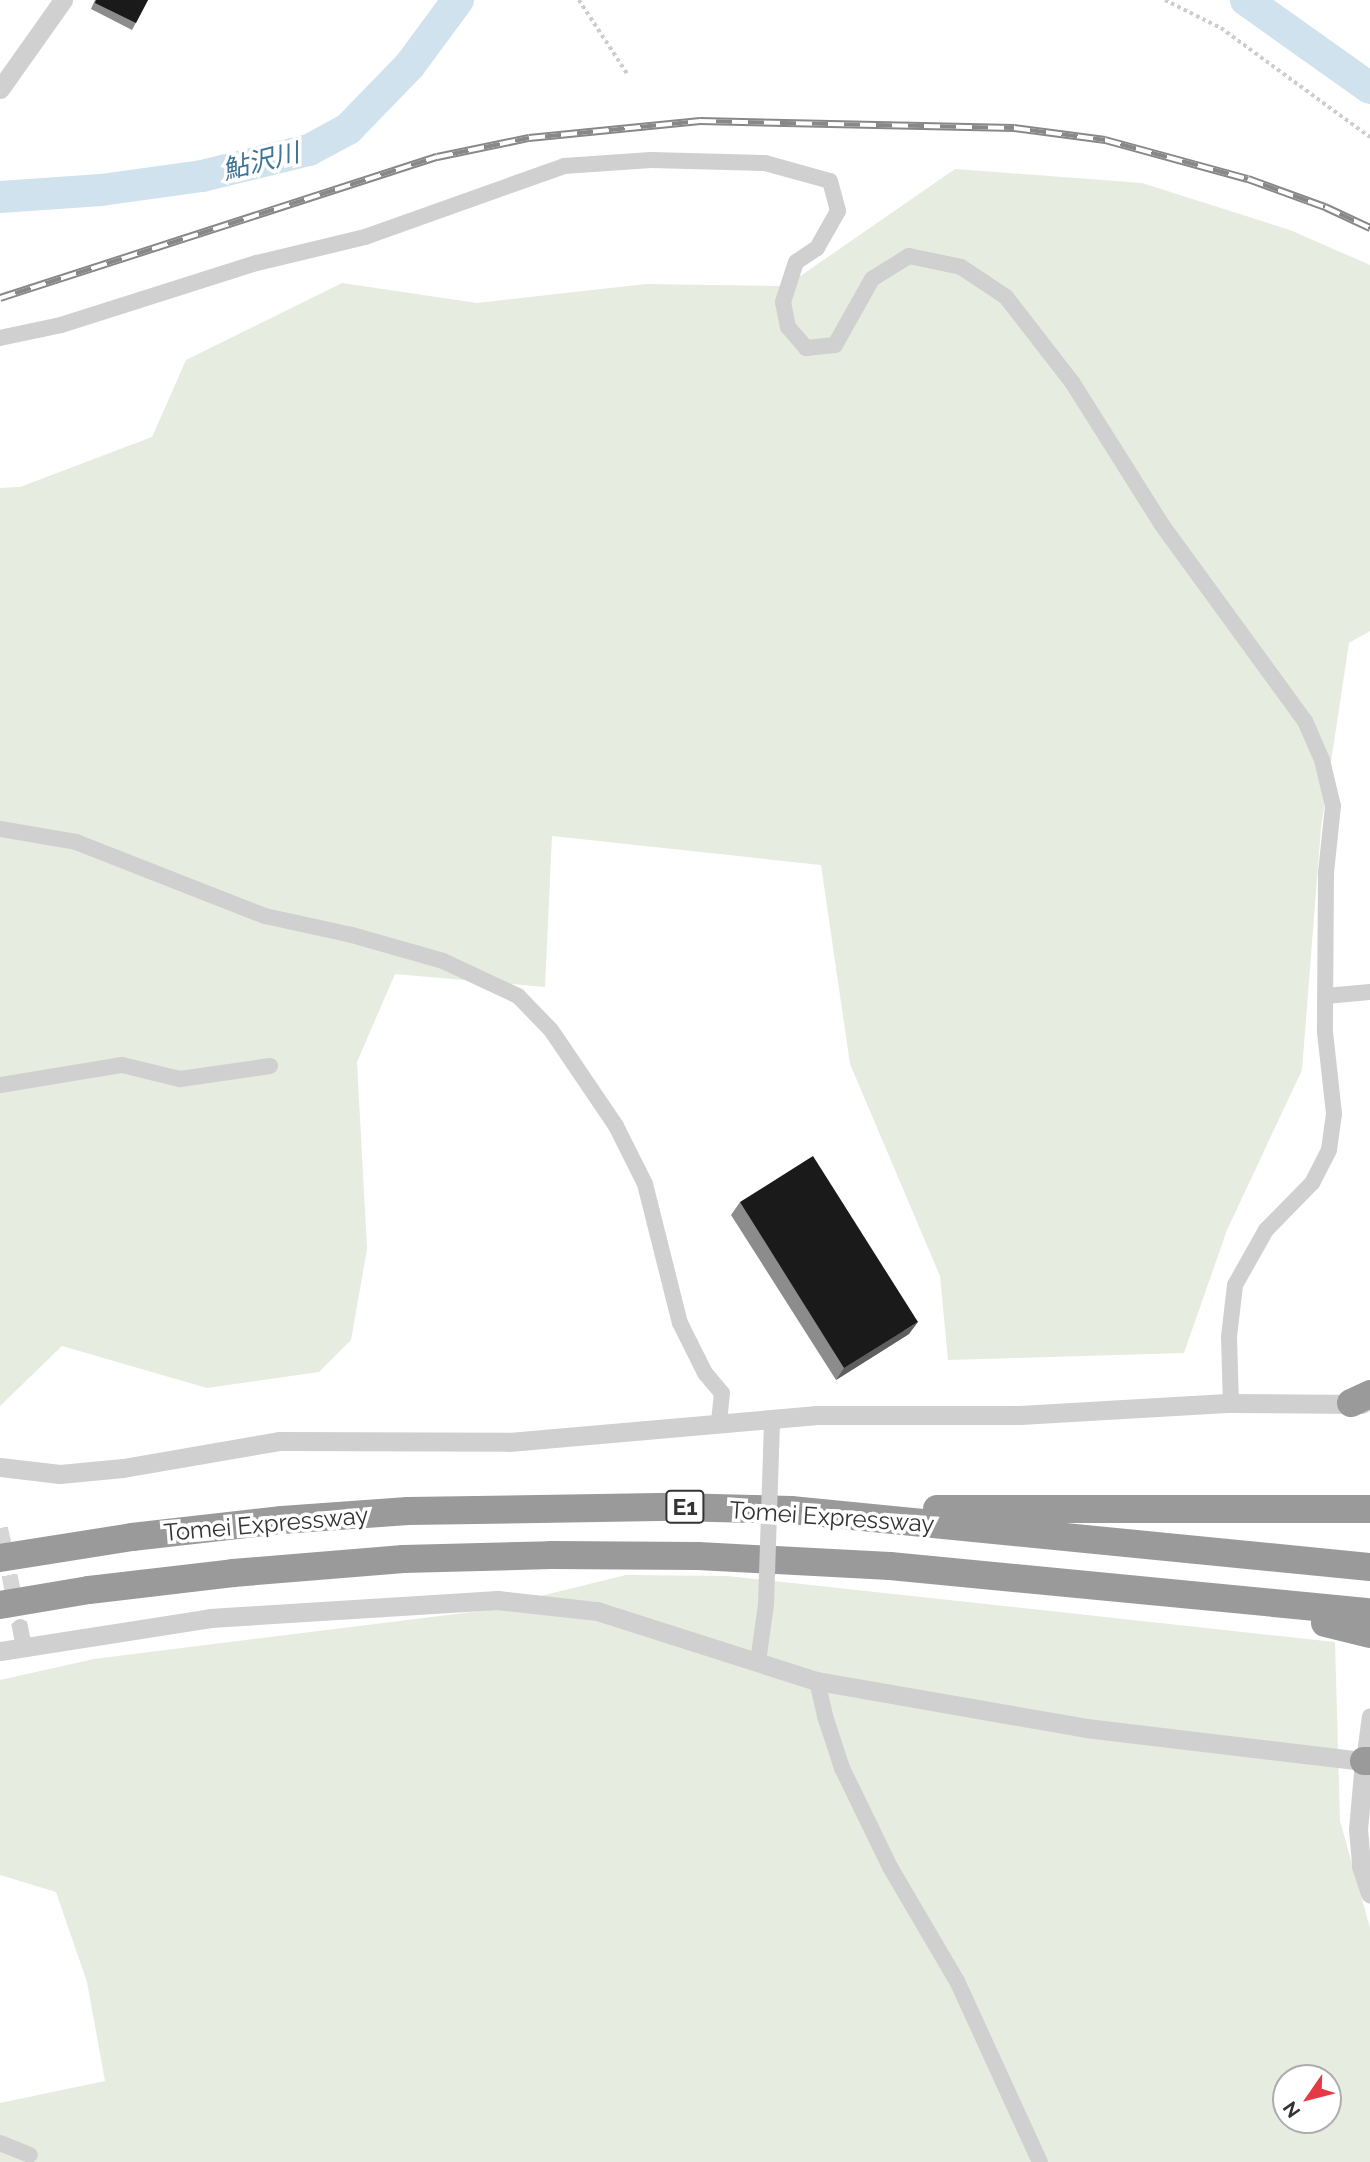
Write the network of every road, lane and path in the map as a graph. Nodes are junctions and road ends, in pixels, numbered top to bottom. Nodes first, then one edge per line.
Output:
1 (63, 0) edge
2 (579, 0) edge
3 (1165, 0) edge
4 (628, 75) dead end
5 (2, 81) edge
6 (1370, 137) edge
7 (0, 338) edge
8 (0, 829) edge
9 (1370, 992) edge
10 (1326, 996) junction
11 (270, 1066) dead end
12 (0, 1085) edge
13 (1364, 1400) edge
14 (1231, 1403) junction
15 (772, 1419) junction
16 (719, 1423) junction
17 (0, 1467) edge
18 (1370, 1508) edge
19 (791, 1510) junction
20 (0, 1558) edge
21 (1370, 1567) edge
22 (1140, 1589) junction
23 (0, 1605) edge
24 (1370, 1612) edge
25 (20, 1626) tunnel mouth
26 (1370, 1634) edge
27 (24, 1647) junction
28 (0, 1651) edge
29 (758, 1662) junction
30 (817, 1681) junction
31 (1370, 1716) edge
32 (1368, 1761) edge
33 (1370, 1894) edge
34 (0, 2143) edge
35 (30, 2155) dead end
36 (1040, 2162) edge

1 - 5 street
2 - 4 path
3 - 6 path
7 - 10 street
8 - 16 street
9 - 10 street
10 - 14 street
11 - 12 street
13 - 14 street
14 - 15 street
15 - 16 street
15 - 29 street, bridge
16 - 17 street
18 - 19 highway
19 - 20 highway, Tomei Expressway / E1
19 - 21 highway, Tomei Expressway / E1
22 - 23 highway, Tomei Expressway / E1
22 - 24 highway, Tomei Expressway / E1
22 - 26 highway
25 - 27 street
27 - 28 street
27 - 29 street
29 - 30 street
30 - 32 street
30 - 36 street
31 - 32 street
32 - 33 street
34 - 35 street

